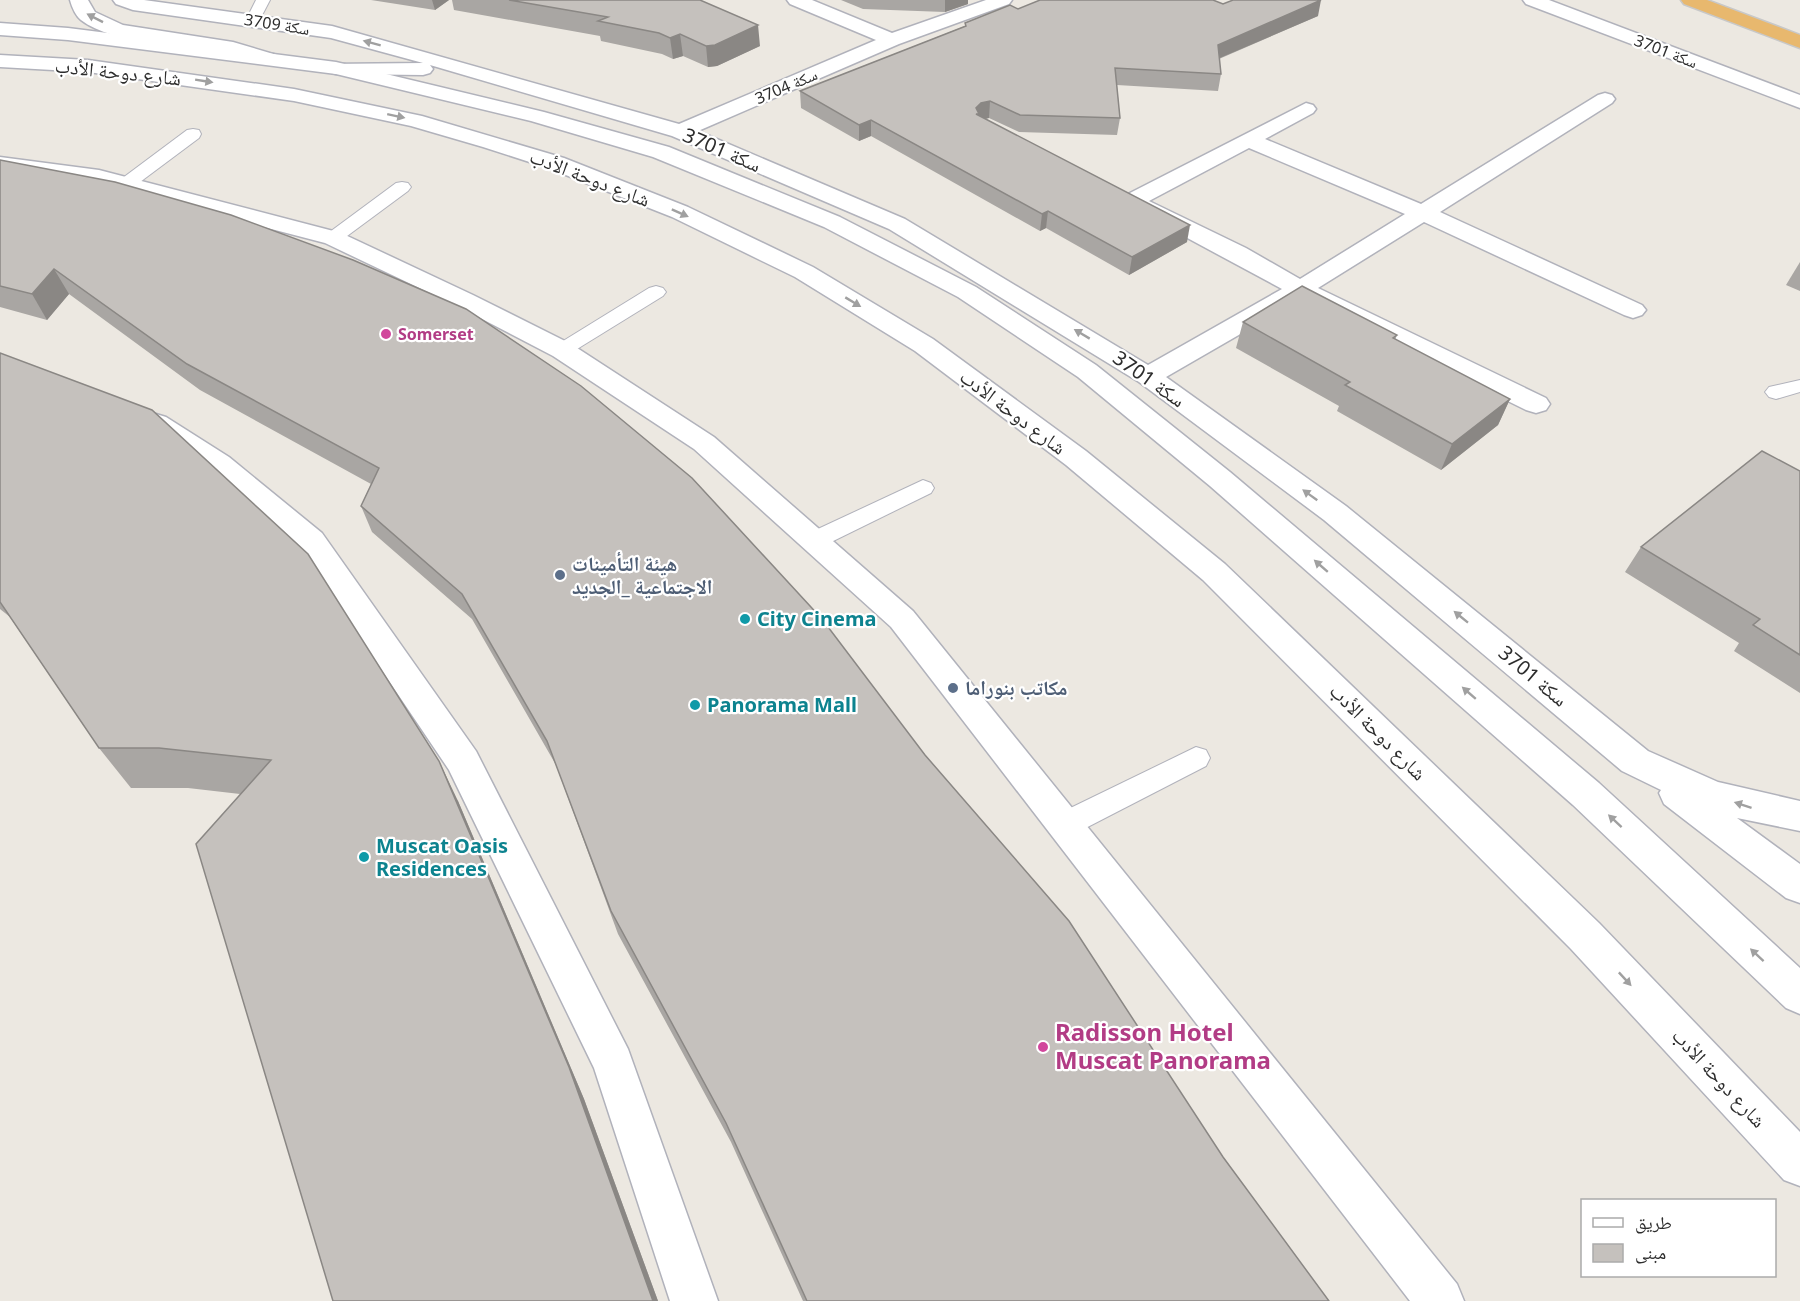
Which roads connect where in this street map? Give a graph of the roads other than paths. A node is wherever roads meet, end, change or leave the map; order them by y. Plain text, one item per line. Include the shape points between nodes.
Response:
1 (79, 0) edge
2 (122, 0) edge
3 (263, 0) edge
4 (796, 0) edge
5 (1003, 0) edge
6 (1532, 0) edge
7 (1690, 0) edge
8 (1710, 0) edge
9 (253, 20) junction
10 (0, 29) edge
11 (1800, 29) edge
12 (892, 40) junction
13 (1800, 42) edge
14 (429, 59) joint
15 (273, 60) junction
16 (0, 61) edge
17 (336, 68) junction
18 (470, 70) junction
19 (1605, 99) dead end
20 (1800, 102) edge
21 (1306, 109) dead end
22 (680, 131) junction
23 (193, 134) dead end
24 (1248, 140) junction
25 (0, 164) edge
26 (126, 184) junction
27 (402, 187) dead end
28 (1423, 213) junction
29 (333, 238) junction
30 (1300, 289) junction
31 (656, 292) dead end
32 (1633, 310) dead end
33 (562, 350) junction
34 (1148, 376) junction
35 (1800, 386) edge
36 (1776, 392) dead end
37 (1536, 404) dead end
38 (122, 410) edge
39 (923, 488) dead end
40 (813, 541) junction
41 (1196, 758) dead end
42 (1635, 761) junction
43 (1800, 816) edge
44 (1064, 825) junction
45 (1800, 886) edge
46 (1800, 995) edge
47 (1800, 1164) edge
48 (694, 1301) edge
49 (1440, 1301) edge

15 -> 1 street, سكة 3709 via 235,48 145,35 110,25 88,16
2 - 9 street, سكة 3709
3 - 9 lane
4 - 12 street
5 - 12 street, سكة 3704
6 - 20 street, سكة 3701
7 - 13 highway
8 - 11 highway
14 -> 9 street, سكة 3709 via 332,32
10 - 15 street, شارع دوحة الأدب
12 - 22 street, سكة 3704
14 - 18 street, سكة 3701
15 - 17 street, شارع دوحة الأدب
16 -> 47 street, شارع دوحة الأدب via 88,66 294,95 415,120 491,142 556,163 680,213 804,272 924,345 1076,459 1214,572 1585,936
17 - 18 street
46 -> 17 street, شارع دوحة الأدب via 1586,794 1220,479 1088,371 967,292 832,222 661,152 489,103
18 - 22 street, سكة 3701
19 - 28 street
21 - 24 street
34 -> 22 street, سكة 3701 via 897,224
23 - 26 lane
24 - 28 street
24 - 30 street via 1124,195
25 - 26 street
26 - 29 street
27 - 29 lane
28 - 30 street
28 - 32 street
29 - 33 street
30 - 34 street
30 - 37 street
31 - 33 lane
33 - 40 street via 704,443
42 -> 34 street, سكة 3701 via 1335,513
35 - 36 lane
38 - 48 street via 144,416 219,464 311,541 463,761 613,1063
39 - 40 lane
40 - 44 street via 902,619
41 - 44 lane
43 -> 42 street, سكة 3701 via 1755,809 1691,788
42 - 45 street
44 - 49 street

